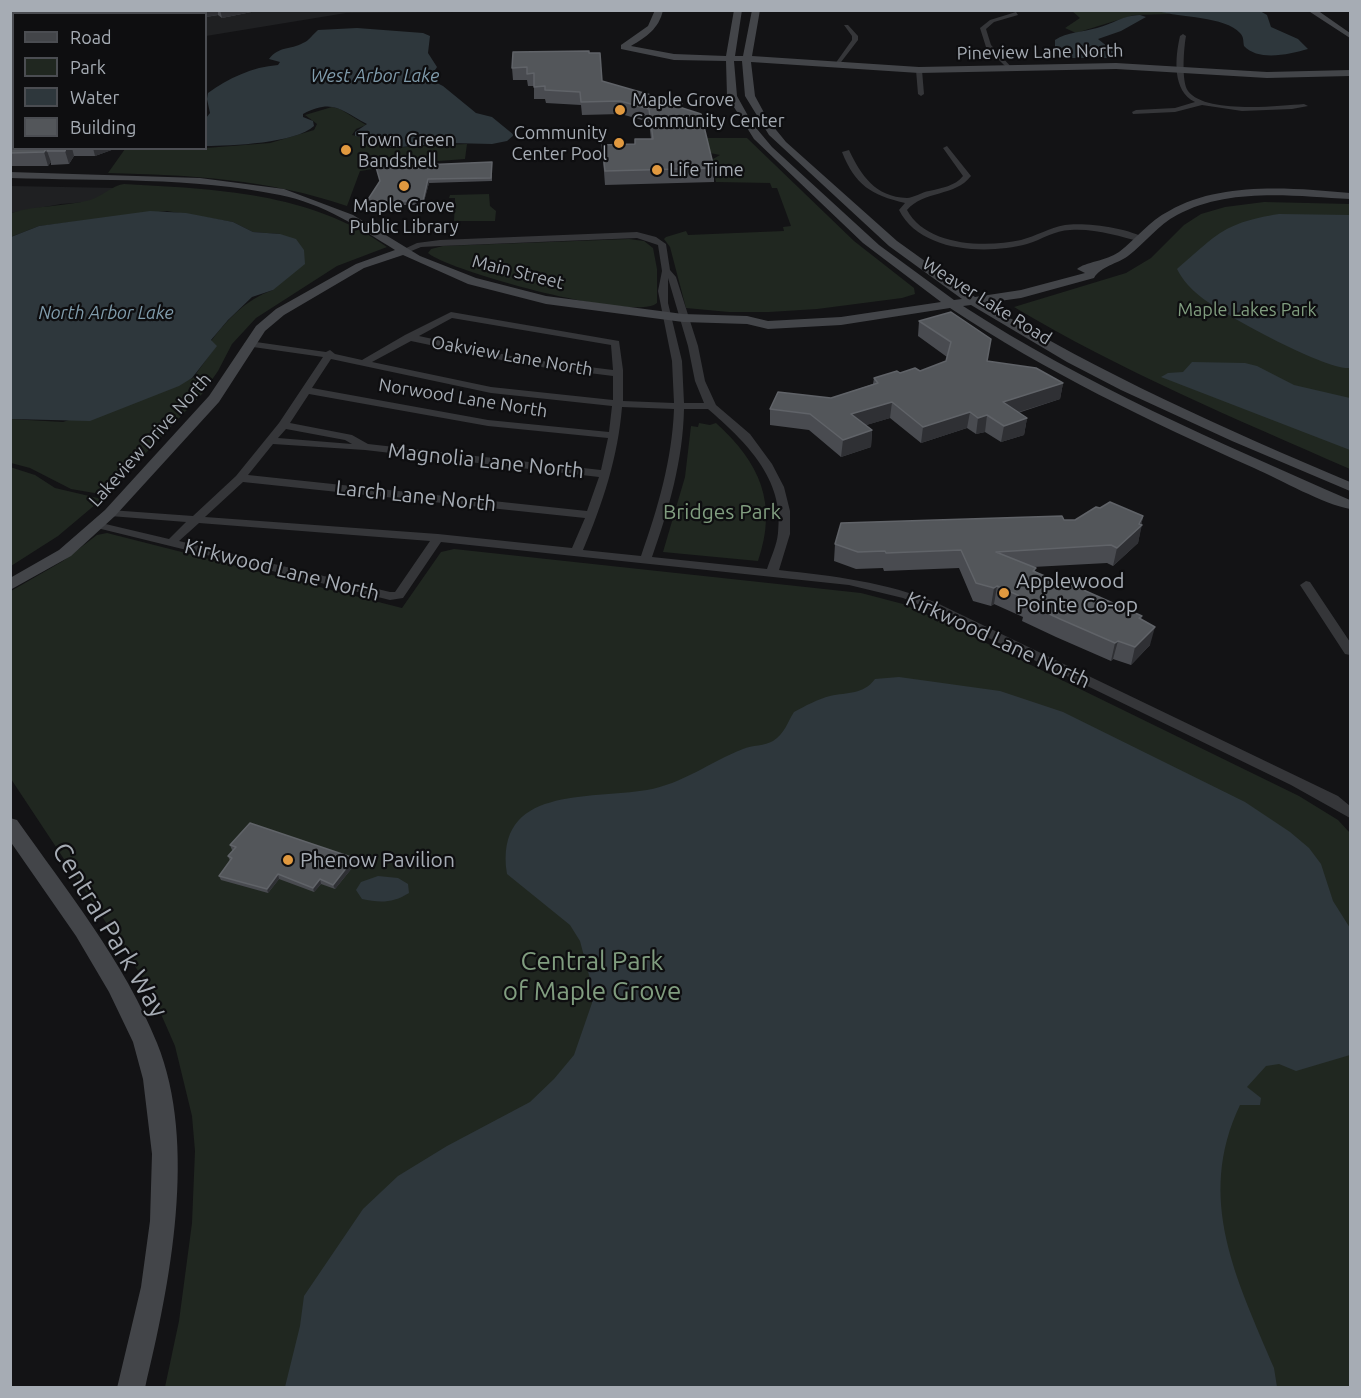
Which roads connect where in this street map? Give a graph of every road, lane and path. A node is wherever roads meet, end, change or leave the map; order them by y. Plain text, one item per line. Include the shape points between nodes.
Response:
1 (658, 10) edge
2 (738, 10) edge
3 (756, 10) edge
4 (1311, 10) edge
5 (1016, 14) dead end
6 (846, 26) dead end
7 (1183, 36) dead end
8 (1350, 36) edge
9 (725, 58) junction
10 (748, 58) junction
11 (838, 64) junction
12 (1011, 69) junction
13 (1181, 69) junction
14 (919, 70) junction
15 (1350, 73) edge
16 (921, 94) dead end
17 (1204, 102) junction
18 (1304, 106) dead end
19 (1136, 112) dead end
20 (947, 148) dead end
21 (846, 152) dead end
22 (10, 175) edge
23 (10, 181) edge
24 (1350, 196) edge
25 (298, 197) junction
26 (909, 201) junction
27 (1142, 239) junction
28 (404, 251) junction
29 (1093, 269) junction
30 (666, 271) junction
31 (963, 293) junction
32 (942, 296) junction
33 (977, 303) junction
34 (955, 306) junction
35 (668, 317) junction
36 (683, 318) junction
37 (747, 320) junction
38 (408, 337) junction
39 (249, 344) junction
40 (330, 353) junction
41 (365, 362) junction
42 (617, 373) junction
43 (306, 390) junction
44 (618, 404) junction
45 (711, 406) junction
46 (680, 407) junction
47 (283, 425) junction
48 (615, 436) junction
49 (271, 441) junction
50 (365, 447) junction
51 (606, 474) junction
52 (240, 478) junction
53 (1350, 487) edge
54 (1350, 506) edge
55 (110, 513) junction
56 (593, 514) junction
57 (199, 520) junction
58 (97, 525) junction
59 (438, 538) junction
60 (171, 543) junction
61 (576, 552) junction
62 (645, 560) junction
63 (772, 573) junction
64 (10, 585) edge
65 (1306, 585) dead end
66 (1349, 647) edge
67 (1350, 813) edge
68 (10, 825) edge
69 (131, 1388) edge

1 - 9 street, Pineview Lane North via 657,22 651,30 626,48 674,57
2 - 9 street, Weaver Lake Road
3 - 10 street, Weaver Lake Road
4 - 8 street
5 - 12 street via 992,21 982,32 987,44
6 - 11 street via 855,40
7 - 13 street
9 - 10 street, Pineview Lane North
9 - 32 street, Weaver Lake Road via 731,93 751,130 883,254
10 - 11 street, Pineview Lane North
10 - 31 street, Weaver Lake Road via 749,94 768,127 784,145 885,237
11 - 14 street, Pineview Lane North
12 - 13 street, Pineview Lane North
12 - 14 street, Pineview Lane North
13 - 15 street, Pineview Lane North via 1267,75
13 - 17 street via 1184,91
14 - 16 street
17 - 18 street via 1245,108
17 - 19 street via 1175,110
20 - 26 street via 966,180
21 - 26 street via 852,169 868,187
22 - 25 street, Main Street via 200,181 257,186
23 - 25 street, Main Street via 196,186
24 - 27 street via 1266,194 1208,201 1169,215
25 - 28 street, Main Street via 349,217
26 - 27 street via 903,210 911,226 952,242 1005,245 1051,230 1085,227
27 - 29 street via 1124,254
28 - 30 street, Lakeview Drive North via 440,243 645,237 662,244
28 - 35 street, Main Street via 444,271 509,291
28 - 39 street, Lakeview Drive North via 360,266 316,289 280,312
29 - 31 street
29 - 33 street via 1090,275 1053,288
30 - 35 street via 663,278
30 - 36 street via 672,277
31 - 32 street
31 - 33 street, Weaver Lake Road
32 - 34 street, Weaver Lake Road
32 - 37 street, Main Street via 837,312
33 - 34 street
33 - 53 street, Weaver Lake Road via 1103,376
34 - 37 street, Main Street via 809,324 768,325
34 - 54 street, Weaver Lake Road via 1114,397
35 - 36 street, Main Street
35 - 46 street via 677,361
36 - 37 street, Main Street
36 - 45 street
38 - 41 street
38 - 42 street, Oakview Lane North via 525,362
38 - 42 street via 451,315 610,341 616,343
39 - 40 street, Oakview Lane North
39 - 55 street, Lakeview Drive North via 214,399
40 - 41 street, Oakview Lane North
40 - 43 street
41 - 44 street, Oakview Lane North via 515,392
42 - 44 street
43 - 47 street
43 - 48 street, Norwood Lane North via 488,423
44 - 46 street, Oakview Lane North
44 - 48 street
45 - 46 street, Oakview Lane North
45 - 63 street via 746,436 778,487 784,534
46 - 62 street via 675,462
47 - 49 street
47 - 50 street, Magnolia Lane North via 348,437
48 - 51 street
49 - 50 street, Magnolia Lane North
49 - 52 street
50 - 51 street, Magnolia Lane North
51 - 56 street
52 - 56 street, Larch Lane North
52 - 57 street
55 - 57 street, Kirkwood Lane North
55 - 58 street, Lakeview Drive North
56 - 61 street
57 - 59 street, Kirkwood Lane North
57 - 60 street
58 - 60 street, Kirkwood Lane North
58 - 64 street, Lakeview Drive North via 65,553
59 - 60 street, Kirkwood Lane North via 399,595 390,597
59 - 61 street, Kirkwood Lane North
61 - 62 street, Kirkwood Lane North
62 - 63 street, Kirkwood Lane North
63 - 67 street, Kirkwood Lane North via 849,581 907,595 1333,800
65 - 66 street
68 - 69 street, Central Park Way via 115,983 145,1043 158,1095 165,1150 164,1226 152,1306

